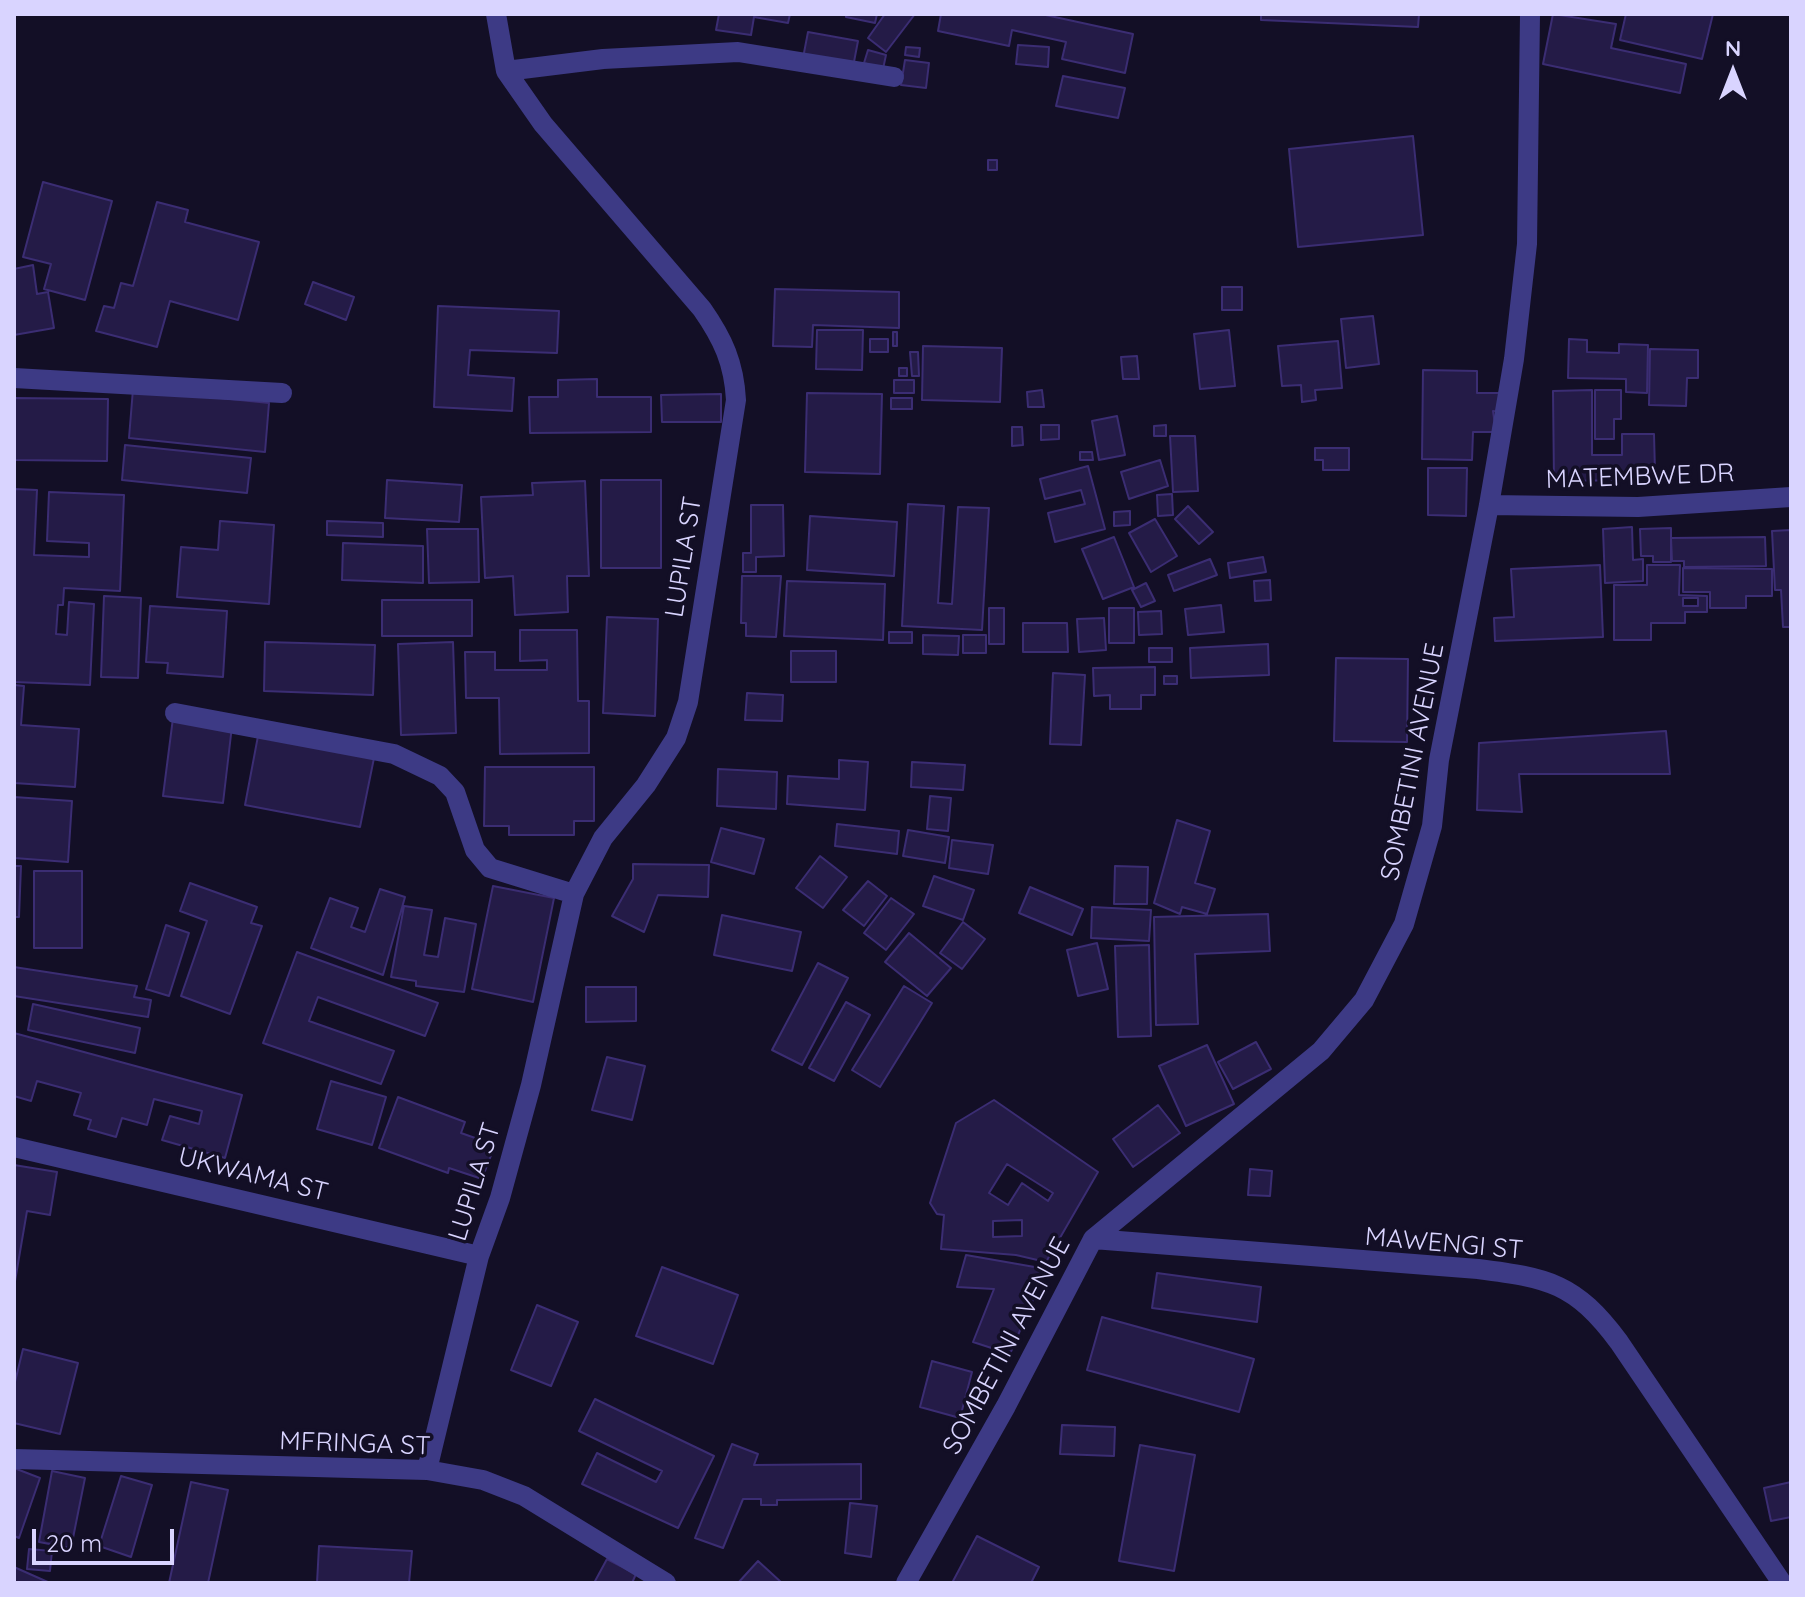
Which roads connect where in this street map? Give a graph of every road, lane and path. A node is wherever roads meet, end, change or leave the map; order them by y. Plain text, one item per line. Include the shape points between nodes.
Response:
1 (496, 14) edge
2 (1530, 14) edge
3 (506, 71) junction
4 (894, 77) dead end
5 (14, 378) edge
6 (282, 393) dead end
7 (1791, 497) edge
8 (1489, 505) junction
9 (175, 713) dead end
10 (574, 894) junction
11 (14, 1147) edge
12 (1093, 1239) junction
13 (479, 1256) junction
14 (14, 1459) edge
15 (427, 1470) junction
16 (666, 1583) edge
17 (906, 1583) edge
18 (1782, 1583) edge

1 - 3 street
2 - 8 street, SOMBETINI AVENUE via 1527,244
3 - 4 street via 603,59 738,52
3 - 10 street, LUPILA ST via 543,124 702,309 723,339 734,370 736,400 688,702 676,738 603,838
5 - 6 street
7 - 8 street, MATEMBWE DR via 1638,507
8 - 12 street, SOMBETINI AVENUE via 1439,760 1432,826 1404,924 1364,1000 1321,1051
9 - 10 street via 394,754 440,776 455,792 475,850 490,868
10 - 13 street, LUPILA ST via 531,1085
11 - 13 street, UKWAMA ST
12 - 17 street, SOMBETINI AVENUE
12 - 18 street, MAWENGI ST via 1478,1269 1564,1287 1603,1321
13 - 15 street, LUPILA ST
14 - 15 street, MFRINGA ST
15 - 16 street, MFRINGA ST via 483,1480 524,1496

